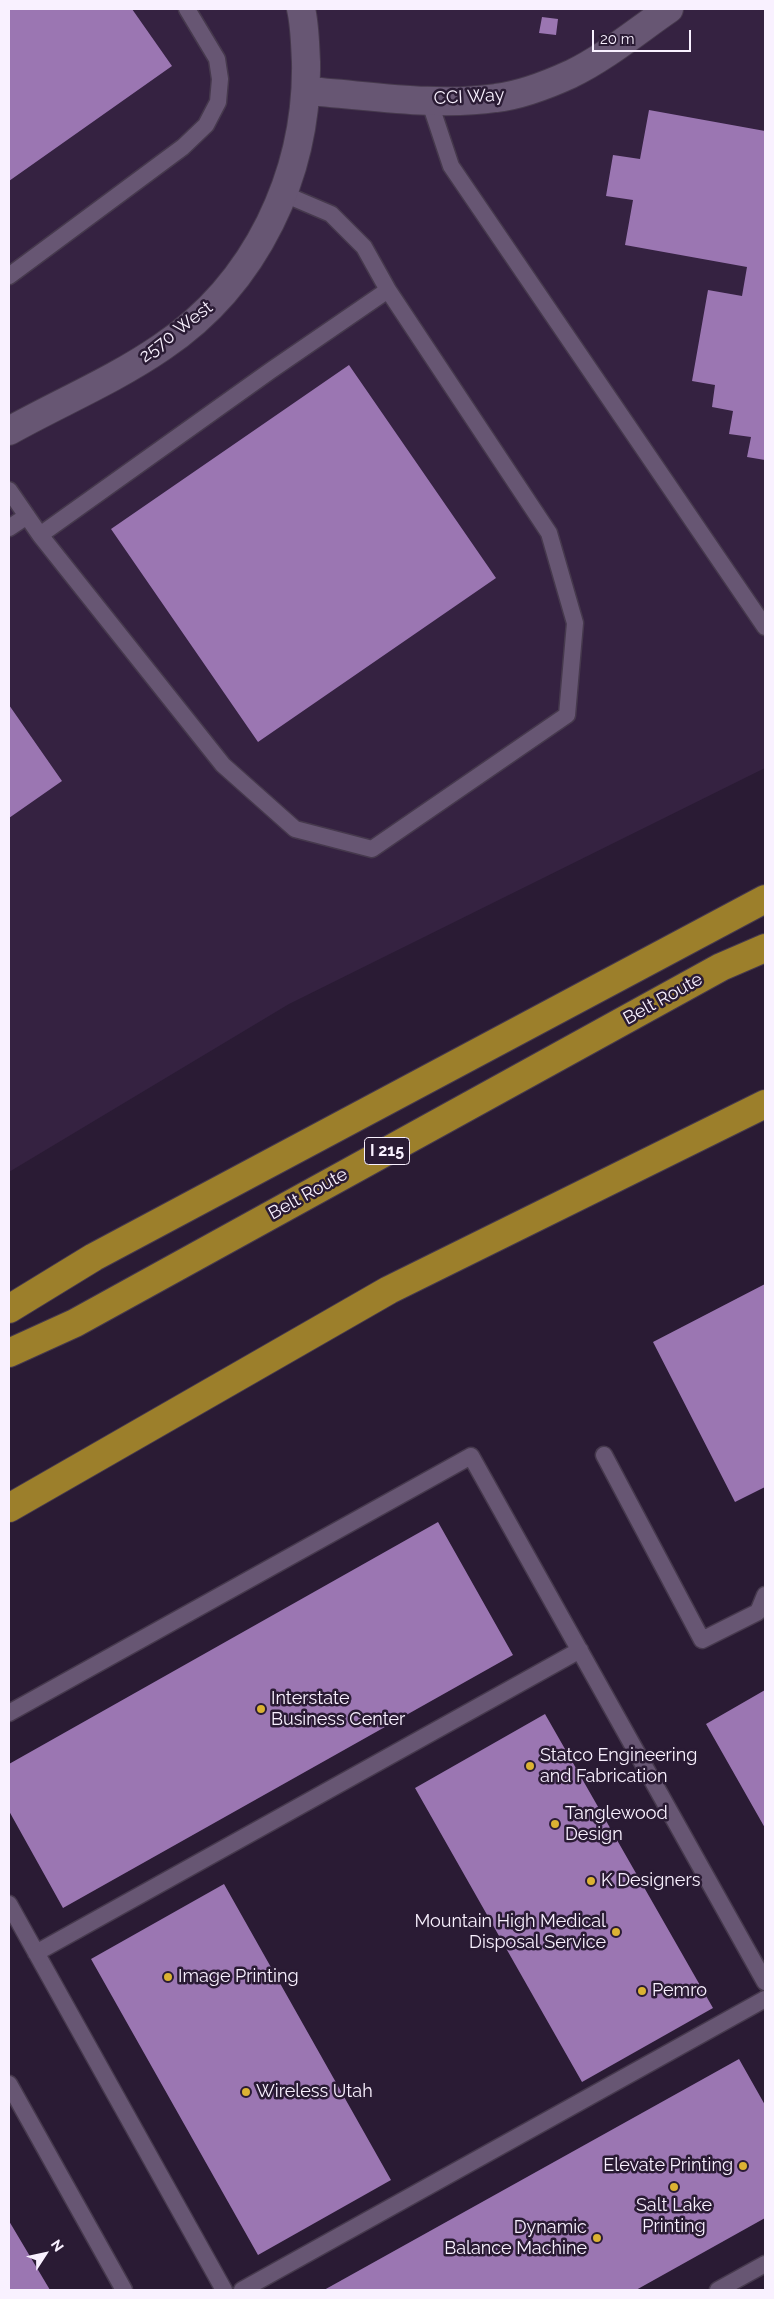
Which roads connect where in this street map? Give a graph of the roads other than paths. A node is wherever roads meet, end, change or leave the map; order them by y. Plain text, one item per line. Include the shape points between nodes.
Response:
1 (187, 9) edge
2 (301, 9) edge
3 (669, 9) edge
4 (306, 91) junction
5 (429, 100) junction
6 (284, 194) junction
7 (9, 276) edge
8 (388, 290) junction
9 (12, 423) edge
10 (9, 490) edge
11 (27, 516) junction
12 (9, 528) edge
13 (40, 535) junction
14 (765, 627) edge
15 (765, 899) edge
16 (765, 948) edge
17 (765, 1104) edge
18 (9, 1309) edge
19 (9, 1353) edge
20 (604, 1455) dead end
21 (9, 1508) edge
22 (765, 1595) edge
23 (580, 1650) junction
24 (9, 1713) edge
25 (9, 1904) edge
26 (36, 1953) junction
27 (765, 1982) edge
28 (765, 1999) edge
29 (9, 2084) edge
30 (765, 2264) edge
31 (124, 2290) edge
32 (224, 2290) edge
33 (242, 2290) edge
34 (718, 2290) edge

1 - 7 lane via 217,60 220,78 218,102 206,125 183,147
2 - 4 street, 2570 West
3 - 5 street, CCI Way via 593,61 547,84 497,98
4 - 5 street, CCI Way
4 - 6 street, 2570 West via 295,160
5 - 14 lane via 451,166
6 - 8 lane via 331,214 364,247
6 - 9 street, 2570 West via 243,269 221,297 194,323 127,369
8 - 13 lane
8 - 13 lane via 549,533 575,623 567,715 372,849 295,830 223,765
10 - 11 lane
11 - 12 lane
11 - 13 lane
15 - 18 highway via 94,1257
16 - 19 highway, Belt Route / I 215 via 721,967 75,1323
17 - 21 highway via 389,1290
20 - 22 lane via 702,1640 758,1612
23 - 24 lane via 471,1456
23 - 26 lane
23 - 27 lane
25 - 26 lane
26 - 32 lane
28 - 33 lane
29 - 31 lane
30 - 34 lane

